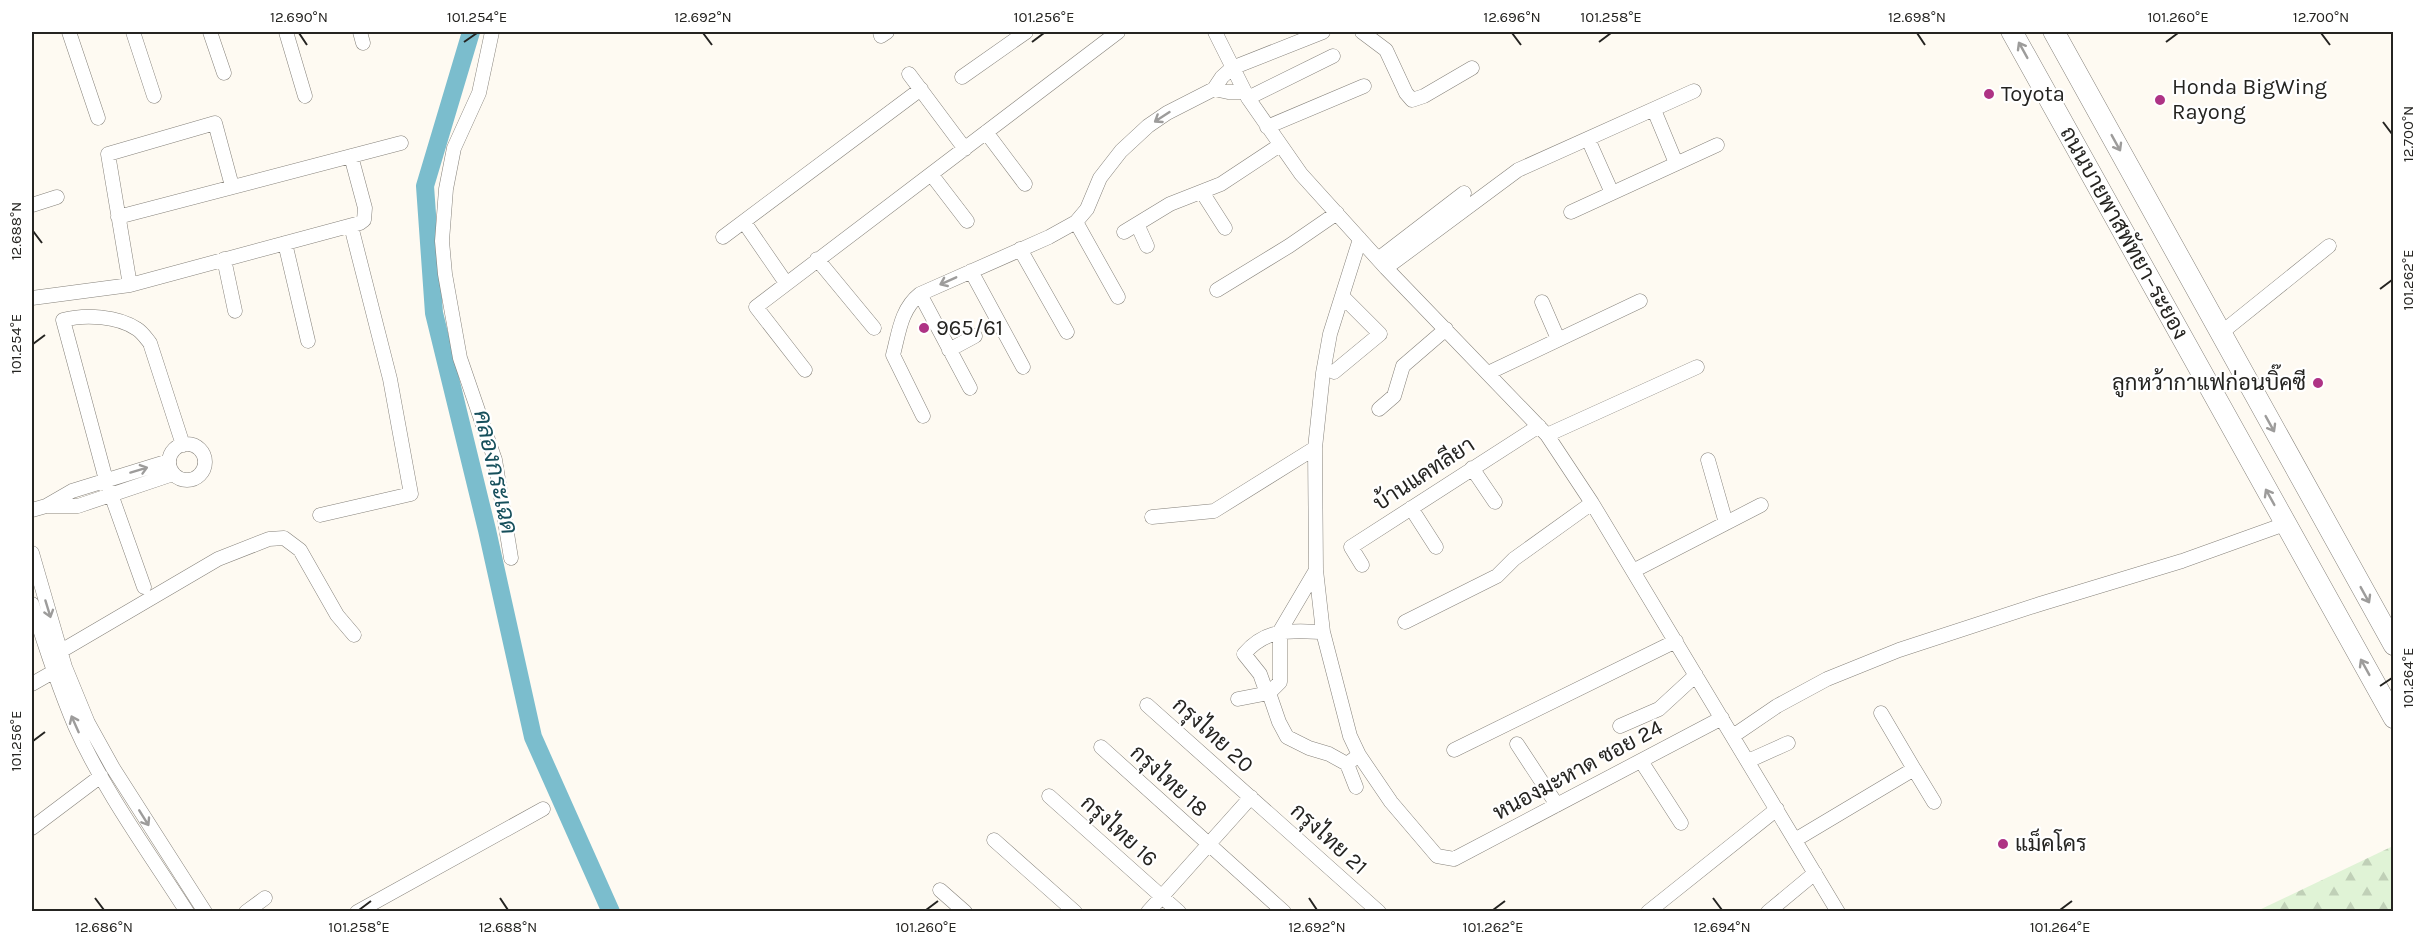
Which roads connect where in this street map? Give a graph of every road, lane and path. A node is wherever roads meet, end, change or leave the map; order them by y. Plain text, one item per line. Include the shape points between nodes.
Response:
1 (69, 32) edge
2 (133, 32) edge
3 (210, 32) edge
4 (286, 32) edge
5 (492, 32) edge
6 (879, 32) edge
7 (887, 32) edge
8 (1026, 32) edge
9 (1118, 32) edge
10 (1215, 32) edge
11 (1323, 32) edge
12 (1362, 32) edge
13 (2012, 32) edge
14 (2054, 32) edge
15 (1333, 56) dead end
16 (1233, 68) junction
17 (1472, 68) dead end
18 (224, 73) dead end
19 (909, 74) dead end
20 (962, 77) dead end
21 (1364, 86) dead end
22 (921, 89) junction
23 (1214, 89) junction
24 (1694, 91) dead end
25 (1246, 95) junction
26 (154, 96) dead end
27 (305, 96) dead end
28 (1654, 110) junction
29 (98, 118) dead end
30 (1267, 127) junction
31 (986, 132) junction
32 (1588, 139) junction
33 (401, 143) dead end
34 (1280, 145) junction
35 (1717, 145) dead end
36 (965, 149) junction
37 (351, 156) junction
38 (1676, 163) junction
39 (931, 174) junction
40 (1025, 184) dead end
41 (232, 186) junction
42 (1202, 192) junction
43 (1464, 193) dead end
44 (1612, 193) junction
45 (57, 197) dead end
46 (32, 205) edge
47 (1571, 212) dead end
48 (1337, 213) junction
49 (118, 217) junction
50 (967, 221) dead end
51 (744, 222) junction
52 (1076, 222) junction
53 (1137, 224) junction
54 (351, 226) junction
55 (1225, 228) dead end
56 (1124, 232) dead end
57 (723, 237) dead end
58 (1360, 239) junction
59 (285, 243) junction
60 (1147, 246) dead end
61 (2329, 246) dead end
62 (1020, 249) junction
63 (224, 259) junction
64 (818, 260) junction
65 (1382, 263) junction
66 (971, 271) junction
67 (786, 283) junction
68 (130, 285) junction
69 (1217, 290) dead end
70 (920, 294) junction
71 (1118, 297) dead end
72 (1343, 297) junction
73 (32, 298) edge
74 (1542, 302) dead end
75 (1640, 302) dead end
76 (235, 311) dead end
77 (874, 328) dead end
78 (1446, 329) junction
79 (1067, 332) dead end
80 (2221, 333) junction
81 (975, 336) dead end
82 (1558, 339) junction
83 (308, 341) dead end
84 (949, 350) junction
85 (1023, 367) dead end
86 (1697, 367) dead end
87 (805, 370) dead end
88 (1334, 372) dead end
89 (1488, 373) junction
90 (970, 388) dead end
91 (1379, 409) dead end
92 (923, 416) dead end
93 (1543, 430) junction
94 (183, 445) junction
95 (1315, 448) junction
96 (1708, 460) dead end
97 (171, 467) junction
98 (1472, 468) junction
99 (106, 480) junction
100 (111, 495) junction
101 (1495, 502) dead end
102 (1592, 503) junction
103 (1761, 504) dead end
104 (46, 506) junction
105 (1411, 508) junction
106 (32, 510) edge
107 (320, 515) dead end
108 (1152, 517) dead end
109 (1726, 523) junction
110 (2285, 524) junction
111 (1436, 547) dead end
112 (32, 553) edge
113 (512, 558) dead end
114 (1362, 565) dead end
115 (1316, 570) junction
116 (1633, 571) junction
117 (144, 587) dead end
118 (32, 604) edge
119 (1405, 622) dead end
120 (1280, 631) junction
121 (1323, 632) junction
122 (354, 634) dead end
123 (1676, 641) junction
124 (2394, 645) edge
125 (61, 651) junction
126 (53, 672) junction
127 (1696, 675) junction
128 (32, 684) edge
129 (1269, 693) junction
130 (1238, 699) dead end
131 (1147, 705) dead end
132 (1881, 713) dead end
133 (1722, 718) junction
134 (2394, 718) edge
135 (1620, 726) dead end
136 (1733, 736) junction
137 (1788, 743) dead end
138 (1517, 744) dead end
139 (1101, 747) dead end
140 (1454, 750) dead end
141 (1359, 755) junction
142 (1641, 761) junction
143 (1748, 761) junction
144 (1347, 764) junction
145 (1914, 769) junction
146 (101, 776) junction
147 (1356, 787) dead end
148 (1049, 796) dead end
149 (1251, 797) junction
150 (1934, 802) dead end
151 (1557, 805) junction
152 (543, 809) dead end
153 (1776, 809) junction
154 (1681, 823) dead end
155 (32, 828) edge
156 (994, 840) dead end
157 (1795, 840) junction
158 (1209, 845) junction
159 (158, 854) junction
160 (1815, 873) junction
161 (940, 890) dead end
162 (1162, 896) junction
163 (265, 898) dead end
164 (187, 912) edge
165 (205, 912) edge
166 (246, 912) edge
167 (357, 912) edge
168 (965, 912) edge
169 (1075, 912) edge
170 (1148, 912) edge
171 (1179, 912) edge
172 (1284, 912) edge
173 (1379, 912) edge
174 (1648, 912) edge
175 (1768, 912) edge
176 (1838, 912) edge

1 - 29 street
2 - 26 street
3 - 18 street
4 - 27 street
5 - 113 street via 479,93 454,148 442,241 460,358 495,460
6 - 7 street via 881,36
8 - 20 street
9 - 31 street
10 - 16 street
11 - 16 street
12 - 17 street via 1389,55 1412,100
110 -> 13 highway, ถนนบายพาสพัทยา–ระยอง
14 -> 80 highway, ถนนบายพาสพัทยา–ระยอง
15 - 25 street
16 - 23 street
16 - 25 street
19 - 22 street
21 - 30 street
22 - 36 street
22 - 51 street
23 - 25 street
23 -> 52 street via 1167,113 1121,151 1100,178 1087,209
24 - 28 street
25 - 30 street
28 - 32 street
28 - 38 street
30 - 34 street
31 - 36 street
31 - 40 street
32 - 44 street
32 - 65 street via 1510,176
33 - 37 street
34 - 42 street
34 - 48 street
35 - 38 street
36 - 39 street
37 - 41 street
37 - 54 street via 366,214 364,220
38 - 44 street
39 - 50 street
39 - 64 street
41 - 49 street
41 - 49 street via 215,123 108,154
42 - 53 street via 1170,204
42 - 55 street
43 - 65 street
44 - 47 street
45 - 46 street
48 - 58 street
48 - 69 street
49 - 68 street
51 - 57 street
51 - 67 street
52 - 62 street
52 - 71 street
53 - 56 street
53 - 60 street
54 - 59 street
54 - 107 street via 390,379 411,494
58 - 65 street
58 - 72 street
59 - 63 street
59 - 83 street
61 - 80 street
62 - 66 street
62 - 79 street
63 - 68 street
63 - 76 street
64 - 67 street
64 - 77 street
65 - 78 street
66 -> 70 street
66 - 85 street
67 - 87 street via 756,307
68 - 73 street
70 - 84 street
70 - 92 street via 906,309 893,355
72 - 88 street via 1380,334
72 - 95 street via 1330,334
74 - 82 street
75 - 82 street
78 - 89 street
78 - 91 street via 1403,366 1394,396
80 -> 124 highway, ถนนบายพาสพัทยา–ระยอง
81 - 84 street
82 - 89 street
84 - 90 street
86 - 93 street, บ้านแคทลียา
89 - 93 street
93 - 98 street, บ้านแคทลียา
93 - 102 street
94 - 97 street via 176,448
94 - 97 street via 200,449 206,466 194,480 179,479
94 - 99 street via 150,343 138,330 122,321 77,316 63,320
95 - 108 street via 1214,511
95 - 115 street
96 - 109 street
99 -> 97 street
97 - 100 street
98 - 101 street
98 - 105 street, บ้านแคทลียา
99 - 100 street
99 - 104 street via 72,491
100 - 104 street via 78,506
100 - 117 street
102 - 116 street
102 - 119 street via 1514,559 1497,576
103 - 109 street
104 - 106 street
105 - 111 street
105 - 114 street, บ้านแคทลียา via 1351,547
109 - 116 street
134 -> 110 highway, ถนนบายพาสพัทยา–ระยอง
110 - 136 street via 2182,561 1899,650 1827,679
112 -> 125 street
115 - 120 street
115 - 121 street
116 - 123 street
118 - 126 street
120 - 121 street
120 - 129 street via 1280,682
120 - 129 street via 1244,654
121 - 141 street via 1350,736
122 - 125 street via 337,615 300,550 284,538 269,539 219,559
123 - 127 street
123 - 140 street
125 -> 159 street via 88,723
126 - 128 street
146 -> 126 street
127 - 133 street
127 - 135 street via 1659,709
129 - 130 street
129 - 144 street via 1287,737
131 - 149 street, กรุงไทย 20
132 - 145 street
133 - 136 street
133 - 142 street, หนองมะหาด ซอย 24
136 - 143 street
137 - 143 street
138 - 151 street
139 - 158 street, กรุงไทย 18
141 - 144 street
141 - 151 street, หนองมะหาด ซอย 24 via 1390,802 1437,856 1454,859
142 - 151 street, หนองมะหาด ซอย 24
142 - 154 street
143 - 153 street
144 - 147 street
145 - 150 street
145 - 157 street
146 - 155 street
146 - 159 street
148 - 162 street, กรุงไทย 16
149 - 158 street
149 - 173 street, กรุงไทย 21
152 - 167 street
153 - 157 street
153 - 174 street
156 - 169 street
157 - 160 street
158 - 162 street
158 - 172 street, กรุงไทย 18
159 - 164 street
159 - 165 street
160 - 175 street
160 - 176 street
161 - 168 street
162 - 170 street
162 - 171 street, กรุงไทย 16
163 - 166 street

